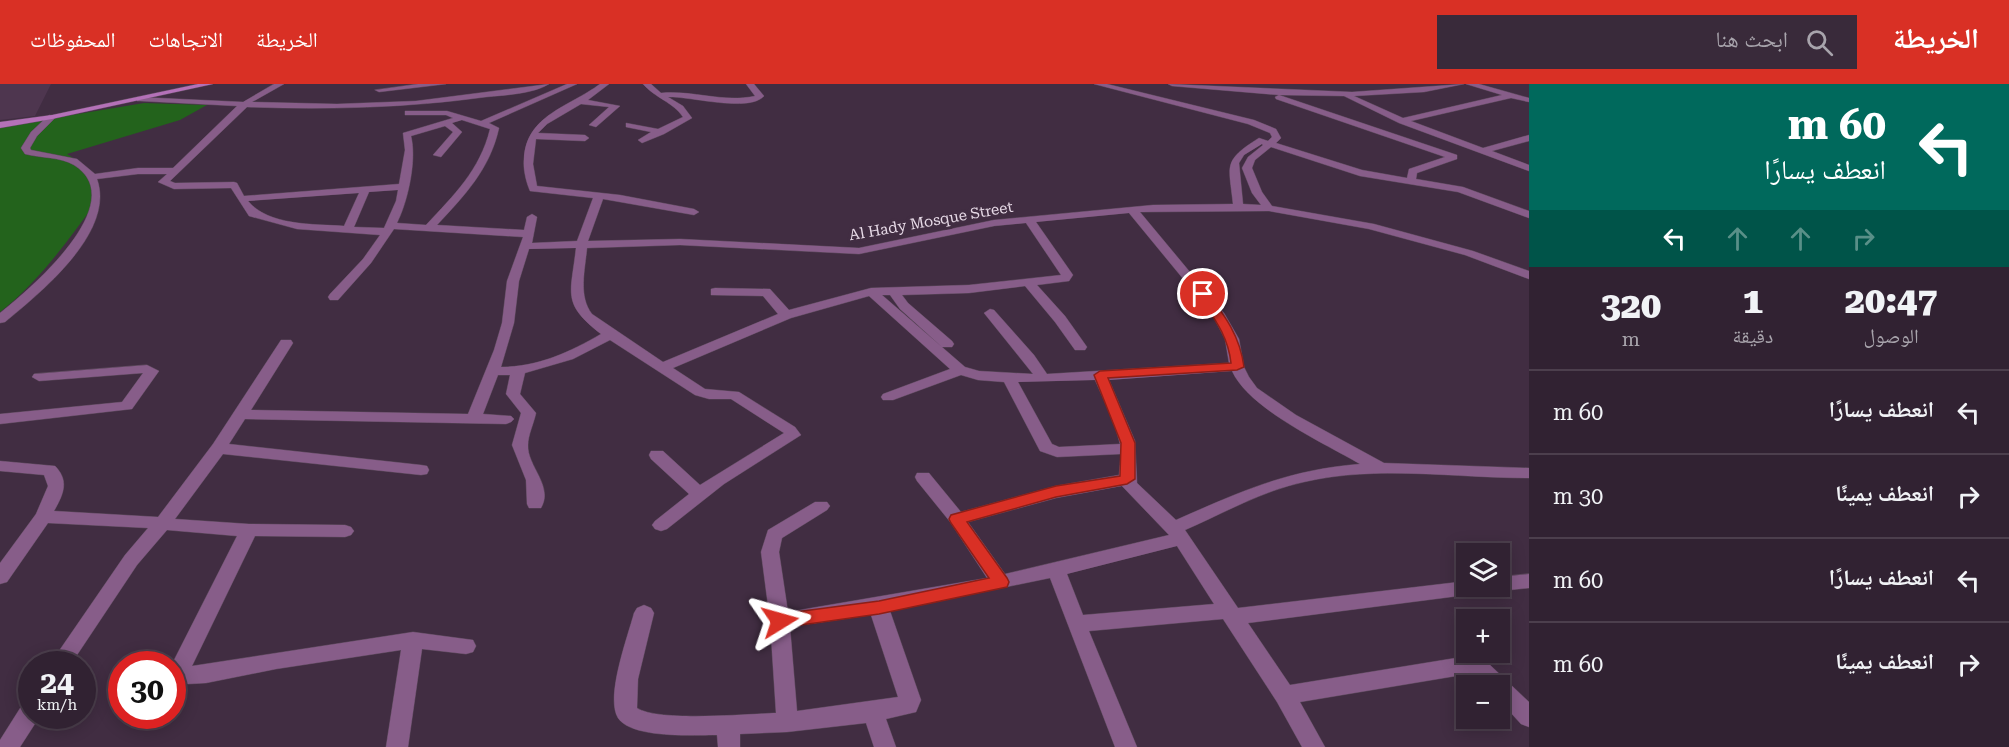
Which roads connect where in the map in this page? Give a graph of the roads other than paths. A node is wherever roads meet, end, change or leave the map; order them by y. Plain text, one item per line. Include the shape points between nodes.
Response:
1 (209, 84) edge
2 (280, 84) edge
3 (387, 84) edge
4 (442, 84) edge
5 (500, 84) edge
6 (543, 84) edge
7 (573, 84) edge
8 (605, 84) edge
9 (647, 84) edge
10 (750, 84) edge
11 (1098, 84) edge
12 (1172, 84) edge
13 (1255, 84) edge
14 (1460, 84) edge
15 (1470, 84) edge
16 (428, 85) edge
17 (1207, 86) edge
18 (1246, 91) junction
19 (502, 93) junction
20 (1268, 93) junction
21 (371, 94) junction
22 (659, 95) junction
23 (1345, 95) junction
24 (1512, 95) junction
25 (140, 99) junction
26 (447, 100) junction
27 (1529, 100) edge
28 (437, 101) junction
29 (579, 101) junction
30 (247, 104) junction
31 (397, 105) junction
32 (524, 105) junction
33 (348, 107) junction
34 (540, 108) dead end
35 (551, 109) dead end
36 (562, 111) junction
37 (441, 112) junction
38 (52, 117) junction
39 (464, 117) junction
40 (1228, 117) junction
41 (1402, 121) junction
42 (447, 123) junction
43 (483, 123) junction
44 (0, 125) edge
45 (592, 125) dead end
46 (629, 125) dead end
47 (661, 132) junction
48 (532, 136) junction
49 (585, 138) dead end
50 (1529, 138) edge
51 (642, 140) dead end
52 (1261, 141) junction
53 (1272, 144) junction
54 (1482, 152) junction
55 (438, 155) dead end
56 (1528, 167) edge
57 (176, 171) junction
58 (91, 177) junction
59 (1411, 181) junction
60 (403, 187) junction
61 (365, 190) junction
62 (599, 196) junction
63 (241, 199) junction
64 (1238, 208) junction
65 (1269, 208) junction
66 (1132, 210) junction
67 (694, 212) dead end
68 (1529, 215) edge
69 (532, 217) dead end
70 (1029, 220) junction
71 (429, 228) junction
72 (390, 229) junction
73 (347, 230) junction
74 (528, 240) junction
75 (582, 243) junction
76 (1529, 275) edge
77 (1028, 282) junction
78 (893, 291) junction
79 (715, 292) dead end
80 (871, 292) junction
81 (334, 297) dead end
82 (990, 313) dead end
83 (786, 315) junction
84 (0, 319) edge
85 (610, 334) junction
86 (286, 343) dead end
87 (947, 344) dead end
88 (1080, 347) dead end
89 (1237, 367) junction
90 (661, 368) junction
91 (960, 370) junction
92 (492, 371) junction
93 (518, 371) junction
94 (1100, 375) junction
95 (39, 377) dead end
96 (1042, 377) junction
97 (1009, 378) junction
98 (888, 397) dead end
99 (243, 414) junction
100 (0, 419) edge
101 (473, 419) junction
102 (506, 419) dead end
103 (219, 448) junction
104 (1130, 449) junction
105 (657, 455) dead end
106 (0, 466) edge
107 (1381, 469) junction
108 (421, 470) dead end
109 (1529, 473) edge
110 (923, 477) dead end
111 (1127, 479) junction
112 (698, 493) junction
113 (535, 504) dead end
114 (821, 506) dead end
115 (43, 517) junction
116 (957, 519) junction
117 (163, 523) junction
118 (661, 525) dead end
119 (249, 530) junction
120 (345, 531) dead end
121 (1177, 534) junction
122 (1056, 570) junction
123 (0, 577) edge
124 (1529, 581) edge
125 (1000, 582) junction
126 (1510, 583) edge
127 (1456, 589) edge
128 (879, 608) junction
129 (644, 613) dead end
130 (1229, 614) junction
131 (780, 621) junction
132 (1076, 624) junction
133 (413, 640) junction
134 (466, 646) dead end
135 (69, 651) edge
136 (1487, 675) edge
137 (1285, 695) junction
138 (1510, 697) edge
139 (873, 712) junction
140 (1529, 717) edge
141 (787, 722) junction
142 (728, 725) junction
143 (19, 729) edge
144 (8, 747) edge
145 (397, 747) edge
146 (729, 747) edge
147 (885, 747) edge
148 (1126, 747) edge
149 (1314, 747) edge

1 - 25 main road
2 - 30 street
3 - 21 street
4 - 16 street
5 - 19 street
6 - 19 street
7 - 32 street
8 - 29 street
9 - 22 street
10 - 22 street via 759,98 722,101 704,96
11 - 40 street
12 - 17 street
13 - 18 street
14 - 23 street
15 - 24 street
16 - 21 street
16 - 26 street
17 - 18 street
18 - 20 street
19 - 26 street
20 - 23 street
20 - 59 street via 1454,157 1414,170
21 - 33 street
22 - 47 street via 688,118
23 - 41 street
24 - 27 street
24 - 41 street
25 - 30 street
25 - 38 main road
26 - 28 street
28 - 31 street
28 - 37 street
29 - 36 street
29 - 45 street via 616,106
30 - 33 street
30 - 57 street
31 - 33 street
31 - 37 street via 389,112
32 - 34 street
32 - 43 street
35 - 36 street
36 - 48 street
37 - 39 street
38 - 44 main road
38 - 58 street via 25,148 78,164
39 - 42 street
39 - 43 street
40 - 52 street via 1259,129 1264,135
40 - 53 street via 1268,128 1277,138
41 - 54 street
42 - 55 street via 458,132
42 - 60 street via 406,135 410,150
43 - 71 street via 495,128 486,161
46 - 47 street
47 - 51 street
48 - 49 street
48 - 62 street via 527,165 533,189
50 - 54 street
52 - 53 street
52 - 64 street via 1241,153 1234,163
53 - 59 street via 1347,169
53 - 65 street via 1251,159 1247,168 1257,194
54 - 56 street
57 - 58 street
57 - 63 street, Al Hady Mosque Street via 163,182 174,186 234,185
58 - 84 street via 97,193 96,207 82,232 47,280
59 - 68 street via 1460,189
60 - 61 street
60 - 72 street via 400,208
61 - 63 street
61 - 73 street
62 - 67 street
62 - 75 street
63 - 73 street, Al Hady Mosque Street via 253,214 275,221
64 - 65 street, Al Hady Mosque Street
64 - 66 street, Al Hady Mosque Street
65 - 76 street, Al Hady Mosque Street via 1403,234
66 - 70 street, Al Hady Mosque Street
66 - 89 street via 1218,313 1232,339
69 - 74 street
70 - 75 street, Al Hady Mosque Street via 972,227 859,251 680,242
70 - 77 street via 1067,275
71 - 72 street, Al Hady Mosque Street
71 - 74 street, Al Hady Mosque Street
72 - 73 street, Al Hady Mosque Street
72 - 81 street
74 - 75 street, Al Hady Mosque Street
74 - 92 street via 513,281 508,322
75 - 85 street via 577,300 587,317
77 - 78 street via 969,289
77 - 88 street
78 - 80 street
78 - 87 street via 904,306
79 - 83 street via 766,292
80 - 83 street
80 - 91 street
82 - 96 street
83 - 90 street
85 - 90 street
85 - 93 street via 555,362
86 - 99 street
89 - 94 street
89 - 107 street via 1247,385 1268,403
90 - 112 street via 702,393 734,395 793,435
91 - 97 street via 974,376
91 - 98 street
92 - 93 street
92 - 101 street
93 - 113 street via 513,394 529,414 520,445 534,480
94 - 96 street
94 - 104 street
95 - 100 street via 152,371 131,404 123,407
96 - 97 street
97 - 104 street via 1051,451
99 - 101 street
99 - 103 street
101 - 102 street
103 - 108 street
103 - 117 street
104 - 111 street
105 - 112 street
106 - 115 street via 49,470 56,475 56,490
107 - 109 street
107 - 121 street via 1341,471 1271,486
110 - 116 street
111 - 116 street via 1056,492
111 - 121 street via 1142,500
112 - 118 street
114 - 131 street via 774,535 771,552
115 - 117 street
115 - 123 street
116 - 125 street
117 - 119 street
117 - 135 street via 131,560
119 - 120 street
119 - 133 street via 180,669 188,675
121 - 122 street
121 - 130 street
122 - 125 street
122 - 132 street
124 - 126 street
125 - 128 street
127 - 130 street
128 - 131 street
128 - 139 street via 910,700 903,707
129 - 142 street via 627,685 627,714 641,722
130 - 132 street
130 - 137 street
131 - 141 street
132 - 148 street
133 - 134 street
133 - 145 street
136 - 137 street via 1468,664
137 - 149 street
138 - 140 street
139 - 141 street
139 - 147 street
141 - 142 street
142 - 146 street
143 - 144 street

